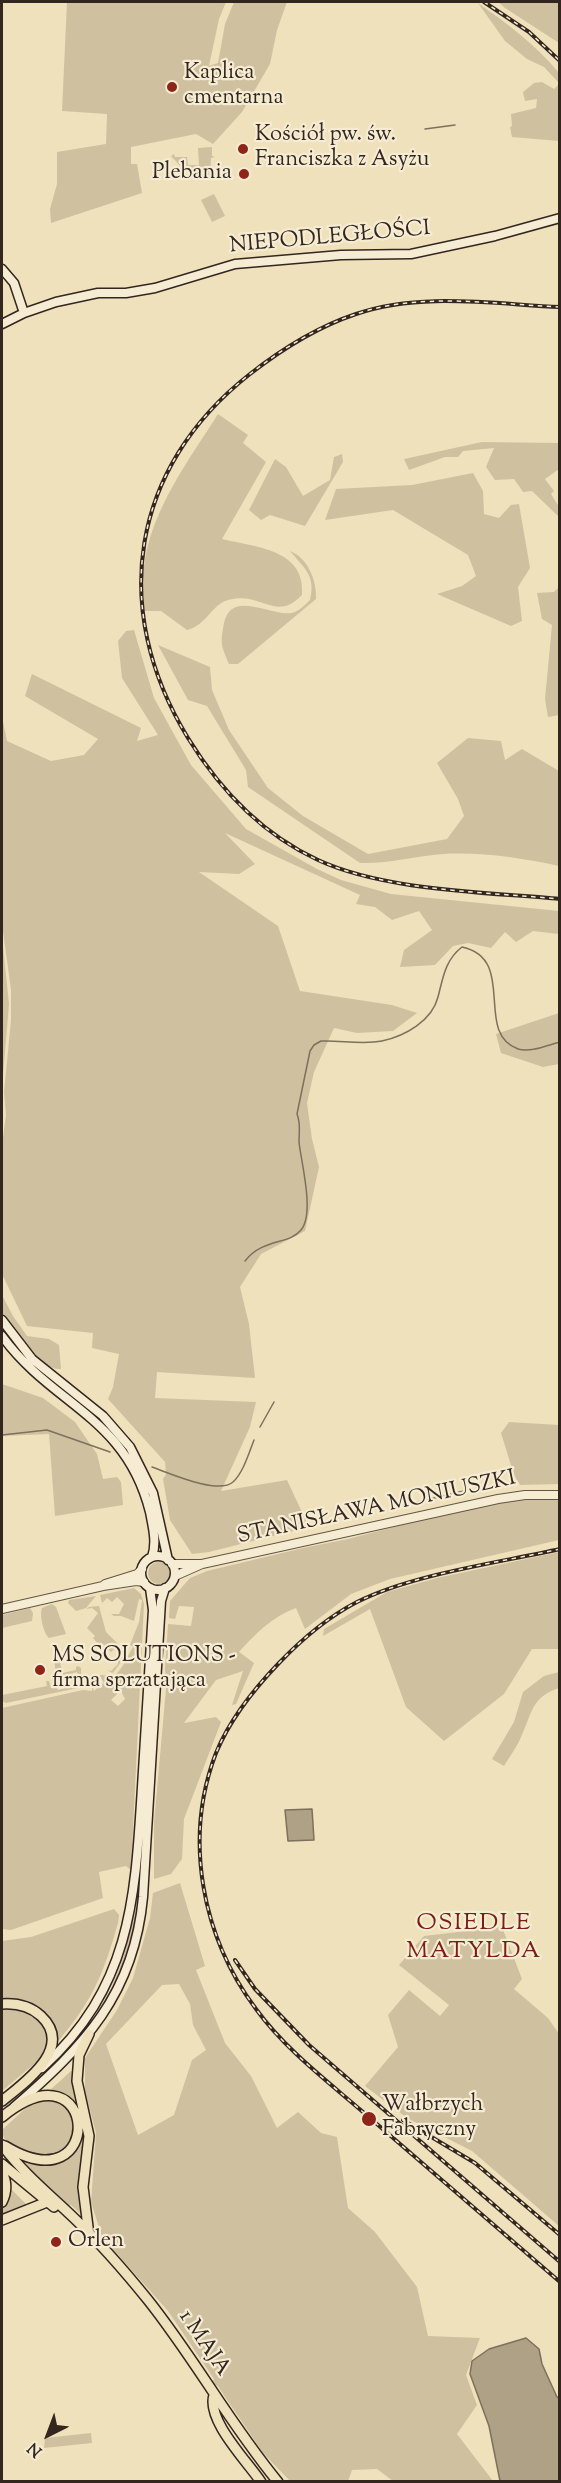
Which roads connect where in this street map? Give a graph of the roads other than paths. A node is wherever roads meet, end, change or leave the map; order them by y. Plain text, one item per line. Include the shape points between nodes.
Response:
1 (560, 218) edge
2 (2, 268) edge
3 (24, 313) junction
4 (2, 324) edge
5 (2, 1320) edge
6 (2, 1336) edge
7 (560, 1495) edge
8 (152, 1557) junction
9 (170, 1562) junction
10 (202, 1564) junction
11 (142, 1569) junction
12 (175, 1576) junction
13 (147, 1585) junction
14 (103, 1586) junction
15 (165, 1588) junction
16 (2, 1609) edge
17 (2, 2004) edge
18 (89, 2034) junction
19 (37, 2072) junction
20 (2, 2101) edge
21 (5, 2114) edge
22 (2, 2144) edge
23 (2, 2164) edge
24 (2, 2172) edge
25 (2, 2202) edge
26 (47, 2202) junction
27 (2, 2220) edge
28 (88, 2235) junction
29 (214, 2395) junction
30 (261, 2481) edge
31 (278, 2481) edge

1 - 3 main road, NIEPODLEGŁOŚCI via 411,254 235,264 155,288 84,296
2 - 3 main road via 14,283
3 - 4 main road, NIEPODLEGŁOŚCI
5 - 9 main road via 32,1359 103,1416 130,1447 153,1493
6 - 8 main road via 32,1371 98,1422 124,1453 150,1511
7 - 10 street, STANISŁAWA MONIUSZKI via 498,1499
8 - 9 main road
8 - 11 main road
9 - 10 street, STANISŁAWA MONIUSZKI
9 - 12 main road
10 - 12 street, STANISŁAWA MONIUSZKI
11 - 13 main road
11 - 14 street
12 - 15 main road
13 - 14 street via 136,1581
13 - 15 main road via 156,1590
13 - 19 main road via 153,1610 137,1876 129,1917 108,1980 93,2009 74,2036
14 - 16 street
15 - 18 main road via 141,1914 121,1982
17 - 19 main road via 25,2007 47,2023 52,2040
18 - 21 main road
18 - 28 main road via 79,2055 77,2081 88,2136 83,2187
19 - 20 main road
21 - 22 main road via 43,2095 56,2096 73,2107 79,2132 67,2153 48,2160 29,2158
22 - 28 main road, 1 MAJA via 20,2169
23 - 26 main road, 1 MAJA
24 - 25 main road via 6,2192
26 - 27 main road
26 - 28 main road, 1 MAJA
28 - 29 main road, 1 MAJA via 147,2299
29 - 30 main road via 212,2401 220,2426
29 - 31 main road, 1 MAJA

